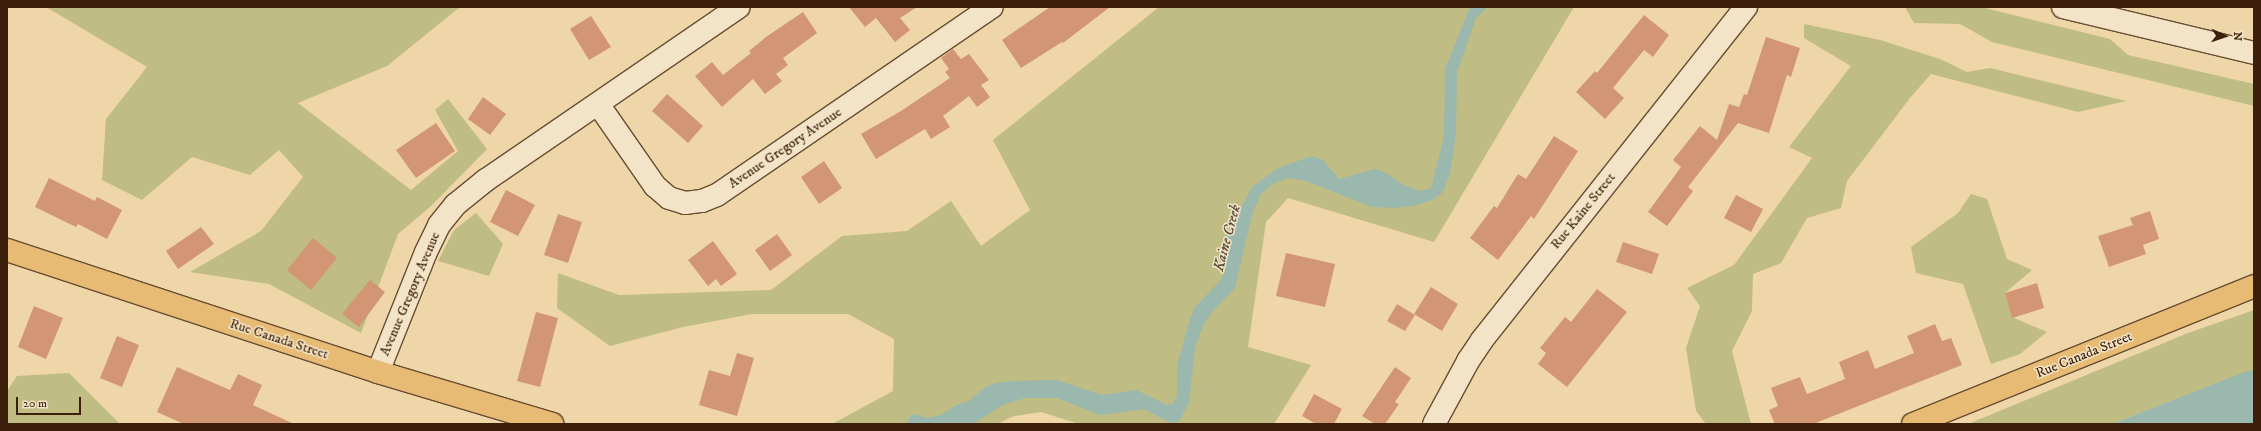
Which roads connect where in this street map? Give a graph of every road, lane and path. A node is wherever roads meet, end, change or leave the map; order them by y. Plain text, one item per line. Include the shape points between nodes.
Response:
1 (739, 7) edge
2 (992, 7) edge
3 (1746, 7) edge
4 (2063, 7) edge
5 (2254, 53) edge
6 (598, 104) junction
7 (7, 250) edge
8 (2254, 286) edge
9 (378, 372) junction
10 (552, 424) edge
11 (1434, 424) edge
12 (1913, 424) edge

1 - 6 street, Avenue Gregory Avenue
2 - 6 street, Avenue Gregory Avenue via 717,195 702,201 685,203 669,198 655,186
3 - 11 street, Rue Kaine Street via 1482,340
4 - 5 street
6 - 9 street, Avenue Gregory Avenue via 486,180 455,205 439,225 426,252
7 - 9 main road, Rue Canada Street
8 - 12 main road, Rue Canada Street
9 - 10 main road, Rue Canada Street

